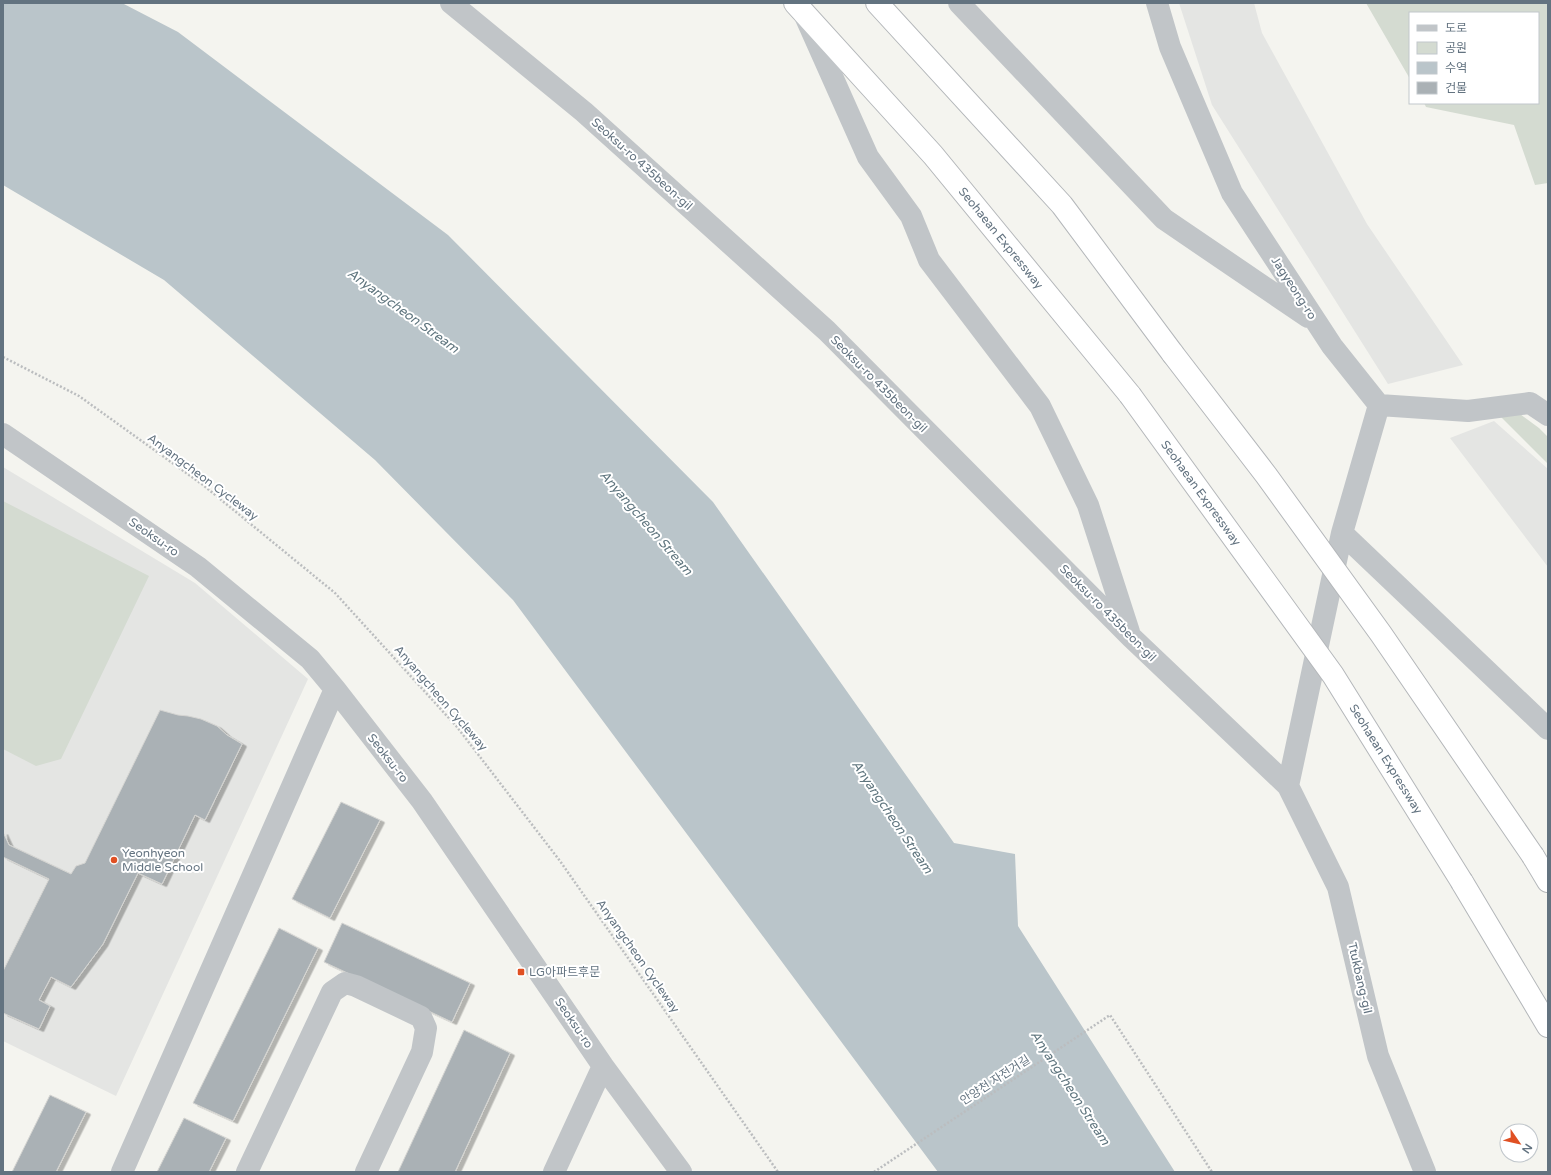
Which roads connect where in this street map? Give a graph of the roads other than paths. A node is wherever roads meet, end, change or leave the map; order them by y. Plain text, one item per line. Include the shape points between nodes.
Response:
1 (451, 3) edge
2 (877, 3) edge
3 (959, 3) edge
4 (1157, 3) edge
5 (799, 6) edge
6 (1316, 322) junction
7 (1379, 405) junction
8 (1548, 415) edge
9 (3, 434) edge
10 (1342, 533) junction
11 (1131, 637) junction
12 (335, 689) junction
13 (1548, 729) edge
14 (1288, 786) junction
15 (1548, 881) edge
16 (1548, 1026) edge
17 (602, 1066) junction
18 (122, 1172) edge
19 (247, 1172) edge
20 (366, 1172) edge
21 (554, 1172) edge
22 (681, 1172) edge
23 (1425, 1172) edge

1 - 11 street, Seoksu-ro 435beon-gil via 584,112 826,331
2 - 15 highway, bridge via 1062,205 1266,475 1381,634
3 - 6 street via 1164,219
4 - 6 street, Jagyeong-ro via 1170,47 1232,193
5 - 11 street via 868,157 911,216 929,260 1040,406 1088,505
5 - 16 highway, Seohaean Expressway, bridge via 933,155 1130,395 1333,675
6 - 7 street, Jagyeong-ro
7 - 8 street via 1468,411 1530,403
7 - 10 street
9 - 12 street, Seoksu-ro via 198,567 310,659
10 - 13 street
10 - 14 street
11 - 14 street, Seoksu-ro 435beon-gil
12 - 17 street, Seoksu-ro via 422,801
12 - 18 street
14 - 23 street, Ttukbang-gil via 1338,887 1378,1056
17 - 21 street
17 - 22 street, Seoksu-ro
19 - 20 street via 332,992 345,983 421,1017 426,1028 422,1052

